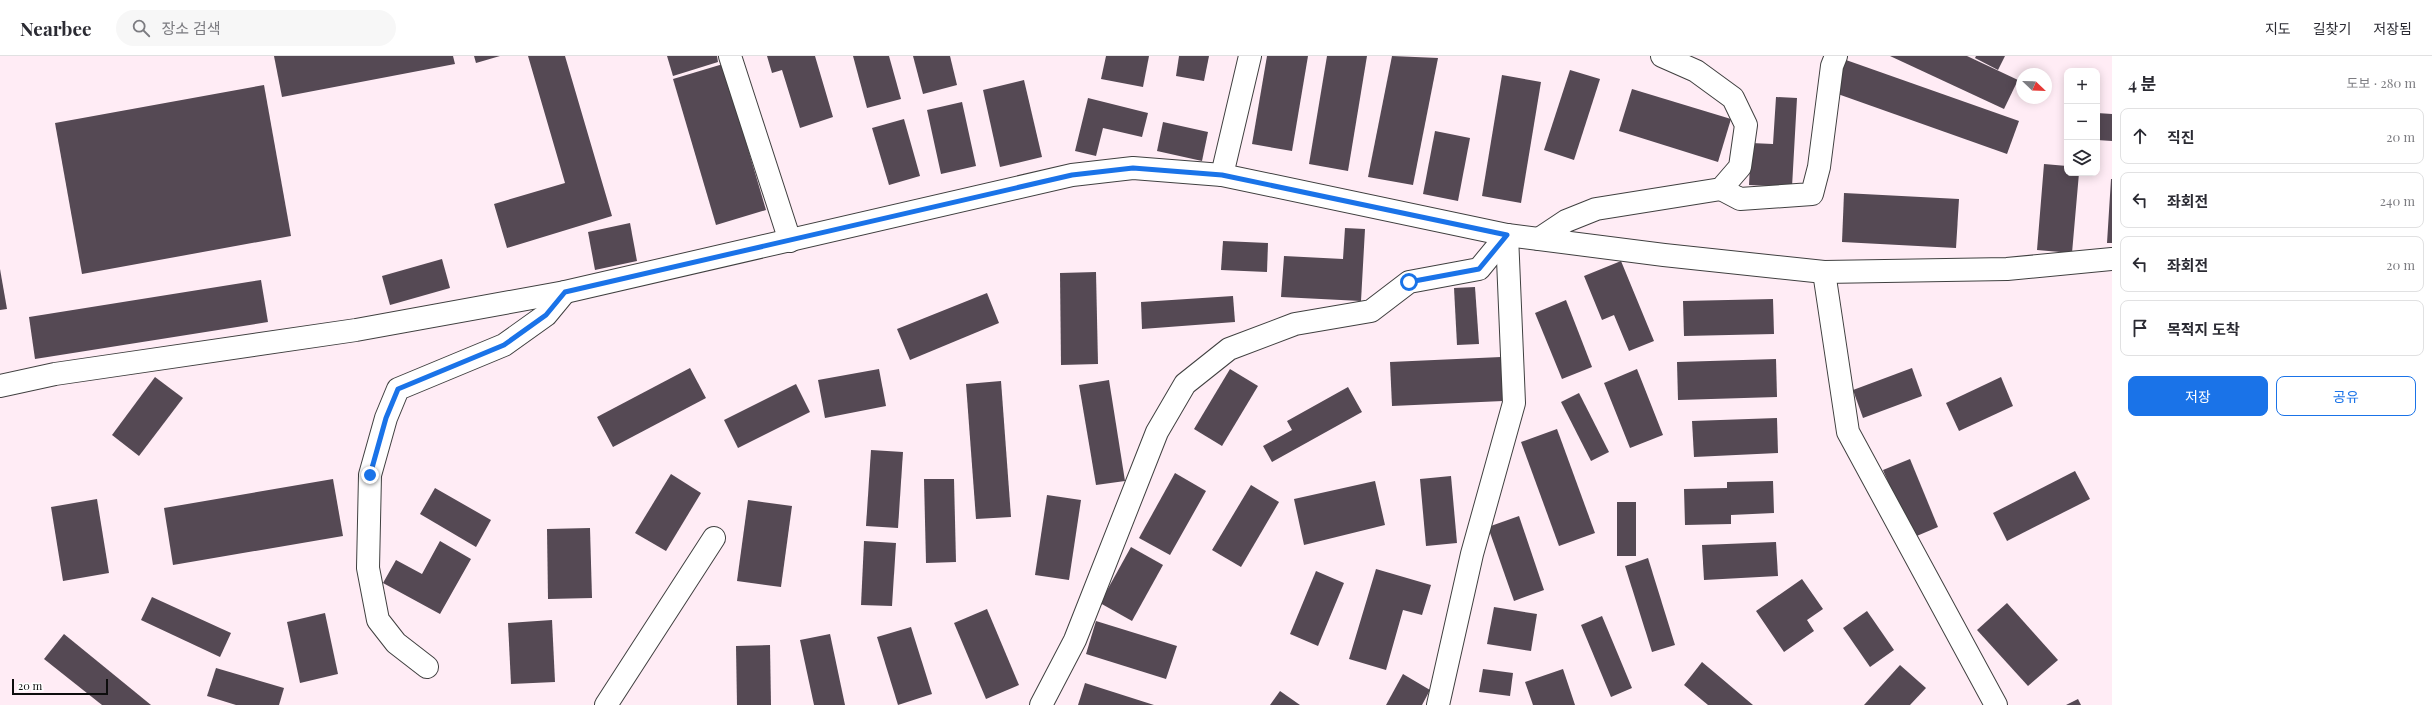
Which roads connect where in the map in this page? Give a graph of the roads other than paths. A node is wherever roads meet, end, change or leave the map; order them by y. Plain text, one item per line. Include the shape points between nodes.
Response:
1 (730, 56) edge
2 (1250, 56) edge
3 (1662, 56) edge
4 (1836, 56) edge
5 (1222, 175) junction
6 (1721, 189) junction
7 (1507, 235) junction
8 (1539, 239) junction
9 (790, 241) junction
10 (2112, 259) edge
11 (1824, 272) junction
12 (565, 292) junction
13 (0, 386) edge
14 (714, 538) dead end
15 (427, 667) dead end
16 (606, 705) edge
17 (1041, 705) edge
18 (1438, 705) edge
19 (1996, 705) edge

1 - 9 street
2 - 5 street
3 - 6 street via 1696,71 1733,98 1746,125 1740,167
4 - 6 street via 1832,66 1820,167 1812,194 1740,199
5 - 7 street
5 - 9 street via 1133,168 1072,175 888,216
6 - 8 street via 1596,209 1566,221
7 - 8 street
7 - 17 street via 1479,269 1409,282 1371,311 1295,324 1229,349 1185,384 1157,432 1074,640
7 - 18 street via 1514,403 1472,554
8 - 11 street via 1664,256
9 - 12 street
10 - 11 street via 2007,269
11 - 19 street via 1848,432
12 - 13 street via 356,330 55,374
12 - 15 street via 546,315 504,345 398,389 386,418 370,475 368,568 378,620 396,643
14 - 16 street

